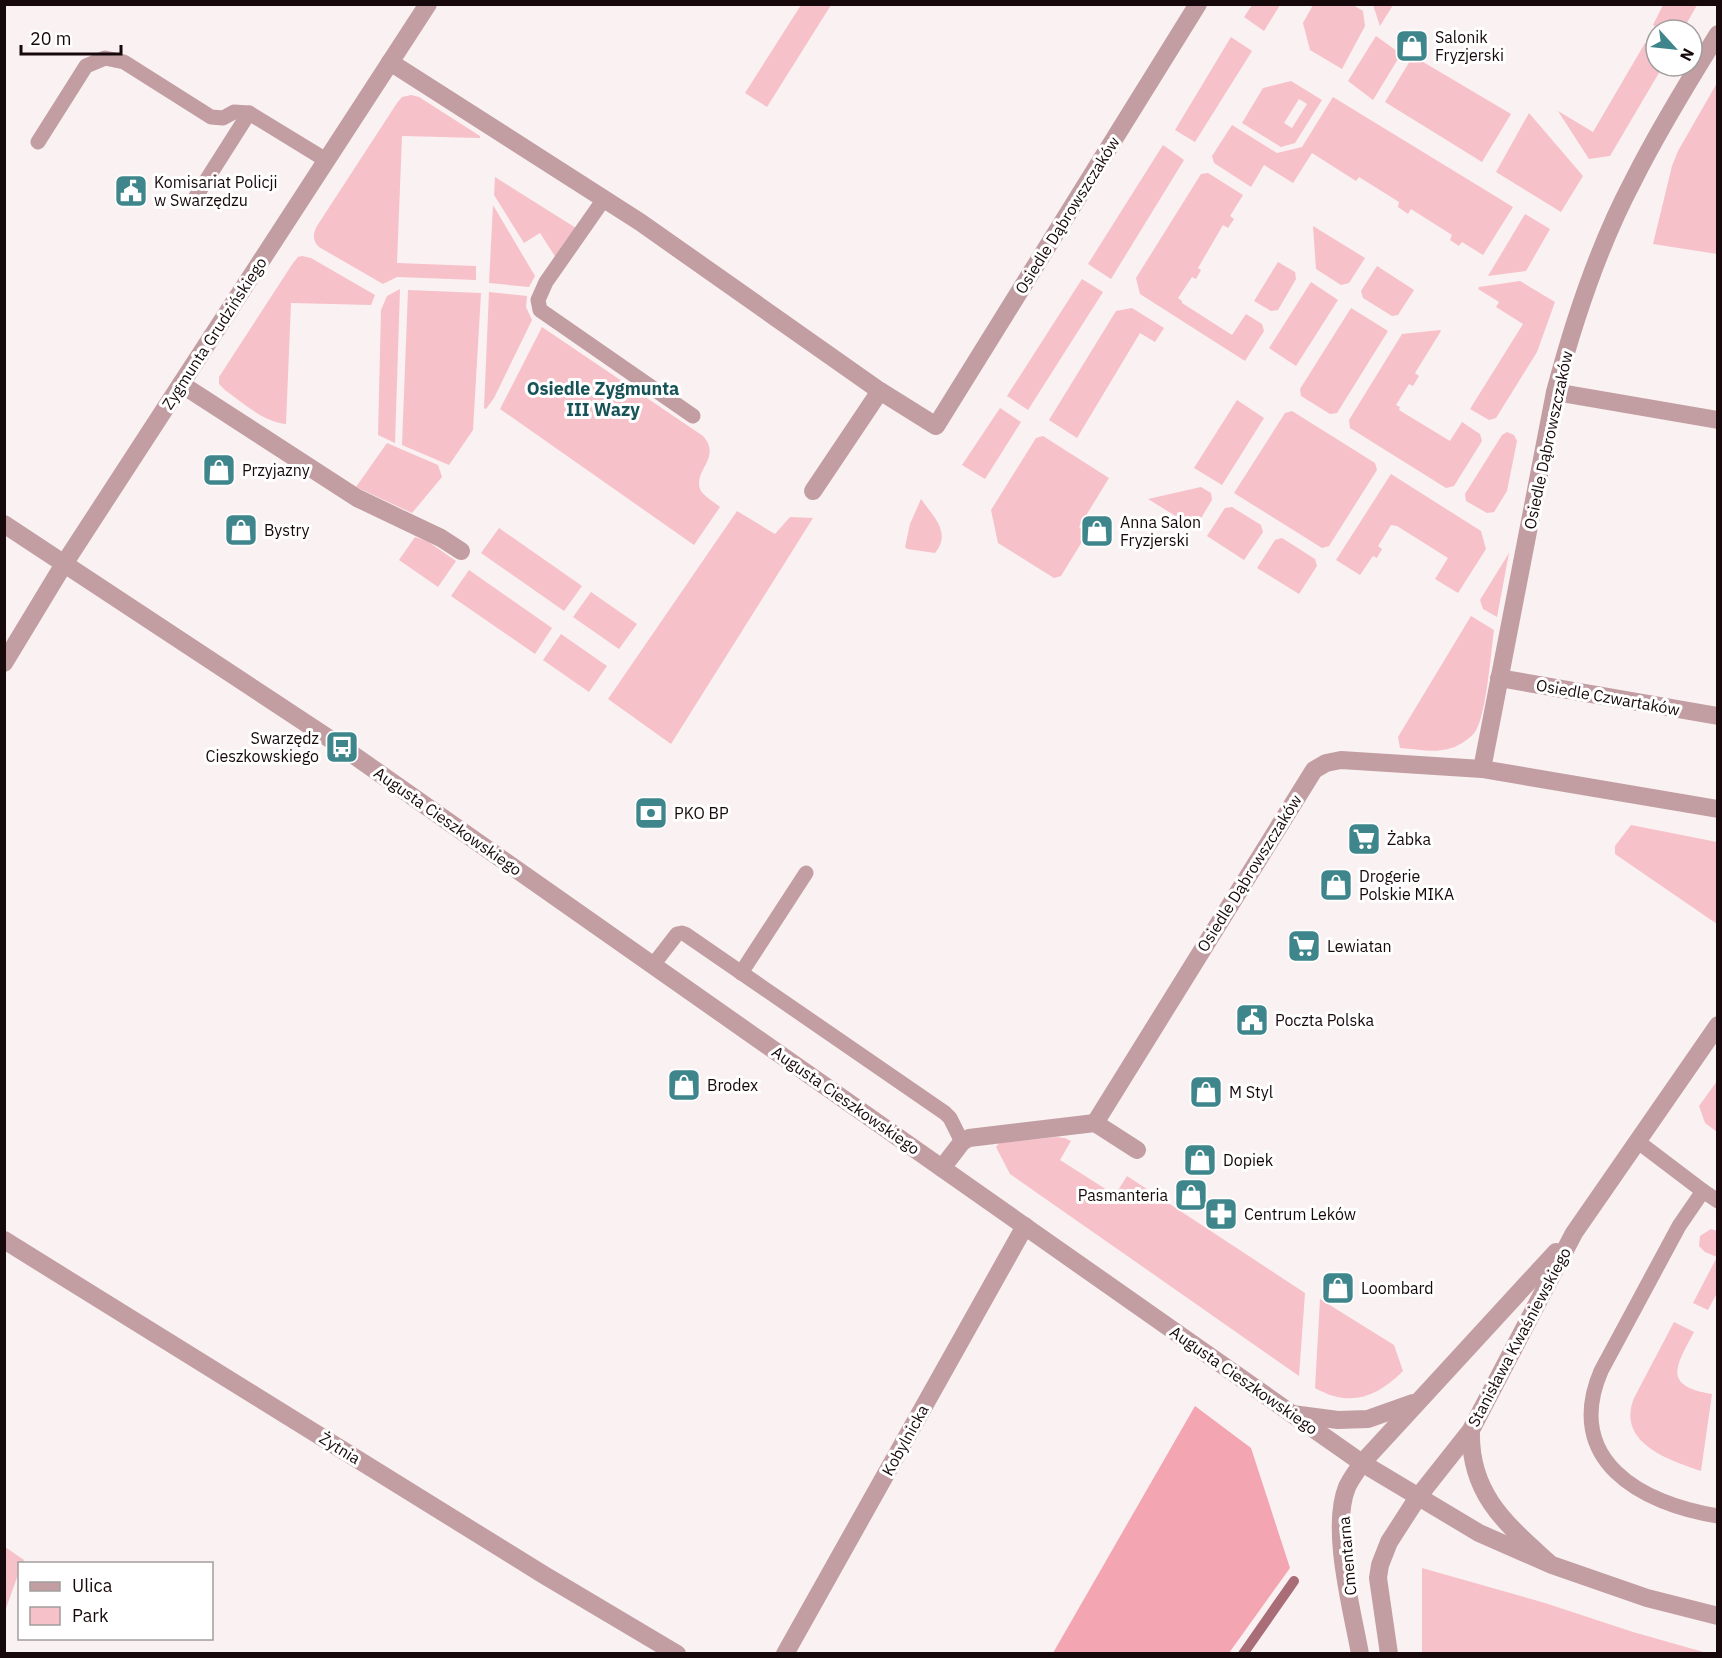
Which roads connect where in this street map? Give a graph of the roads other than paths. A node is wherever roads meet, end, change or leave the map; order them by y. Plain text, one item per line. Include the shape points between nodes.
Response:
1 (428, 4) edge
2 (1198, 4) edge
3 (1718, 34) edge
4 (390, 63) junction
5 (249, 112) junction
6 (38, 142) dead end
7 (326, 160) junction
8 (195, 198) dead end
9 (604, 199) junction
10 (181, 384) junction
11 (1555, 392) junction
12 (887, 395) junction
13 (693, 416) dead end
14 (1718, 420) edge
15 (813, 491) dead end
16 (4, 524) edge
17 (461, 552) dead end
18 (64, 564) junction
19 (4, 663) edge
20 (1499, 678) junction
21 (1718, 716) edge
22 (1482, 769) junction
23 (1718, 809) edge
24 (806, 873) dead end
25 (653, 965) junction
26 (741, 973) junction
27 (1718, 1025) edge
28 (1095, 1123) junction
29 (962, 1142) junction
30 (1637, 1142) junction
31 (1137, 1150) dead end
32 (942, 1168) junction
33 (1703, 1191) junction
34 (1718, 1202) edge
35 (1025, 1226) junction
36 (1574, 1233) junction
37 (4, 1240) edge
38 (1420, 1400) junction
39 (1292, 1414) junction
40 (1471, 1430) junction
41 (1362, 1463) junction
42 (1418, 1497) junction
43 (1718, 1516) edge
44 (1552, 1565) junction
45 (1718, 1616) edge
46 (677, 1653) edge
47 (785, 1653) edge
48 (1360, 1653) edge
49 (1389, 1653) edge

1 - 4 street, Zygmunta Grudzińskiego
2 - 12 street, Osiedle Dąbrowszczaków via 936,426
3 - 11 street, Osiedle Dąbrowszczaków via 1665,121 1623,201 1581,308
4 - 7 street, Zygmunta Grudzińskiego
4 - 9 street
5 - 6 lane via 211,117 124,62 105,58 86,66
5 - 7 lane
5 - 8 lane
7 - 10 street, Zygmunta Grudzińskiego
9 - 12 street
9 - 13 lane via 546,282 538,300 540,310
10 - 17 street via 357,498 441,538
10 - 18 street, Zygmunta Grudzińskiego
11 - 14 street
11 - 20 street, Osiedle Dąbrowszczaków
12 - 15 street
16 - 18 street, Augusta Cieszkowskiego
18 - 19 street, Zygmunta Grudzińskiego
18 - 25 street, Augusta Cieszkowskiego via 342,747
20 - 21 street, Osiedle Czwartaków
20 - 22 street, Osiedle Dąbrowszczaków
22 - 23 street, Osiedle Dąbrowszczaków
22 - 28 street, Osiedle Dąbrowszczaków via 1341,760 1314,770
24 - 26 lane
25 - 26 lane via 675,936 682,933
25 - 32 street, Augusta Cieszkowskiego
26 - 29 lane via 945,1113
27 - 30 street, Stanisława Kwaśniewskiego
28 - 29 street via 983,1135
28 - 31 street
29 - 32 street
30 - 33 lane
30 - 36 street, Stanisława Kwaśniewskiego
32 - 35 street, Augusta Cieszkowskiego
33 - 34 lane
33 - 43 lane via 1679,1226 1602,1371 1592,1395 1591,1415 1599,1447 1621,1478 1660,1501
35 - 39 street, Augusta Cieszkowskiego
35 - 47 street, Kobylnicka
36 - 38 street, Stanisława Kwaśniewskiego
36 - 40 street, Stanisława Kwaśniewskiego
37 - 46 street, Żytnia via 534,1569
38 - 39 street, Stanisława Kwaśniewskiego via 1368,1419
38 - 41 street, Stanisława Kwaśniewskiego
39 - 41 street, Augusta Cieszkowskiego
40 - 42 street, Stanisława Kwaśniewskiego
40 - 44 street via 1472,1459 1483,1491 1505,1522
41 - 42 street, Augusta Cieszkowskiego
41 - 48 street, Cmentarna via 1347,1487 1342,1515 1345,1574
42 - 44 street, Augusta Cieszkowskiego via 1479,1533
42 - 49 street, Cmentarna via 1389,1542 1379,1571
44 - 45 street, Augusta Cieszkowskiego via 1647,1598

